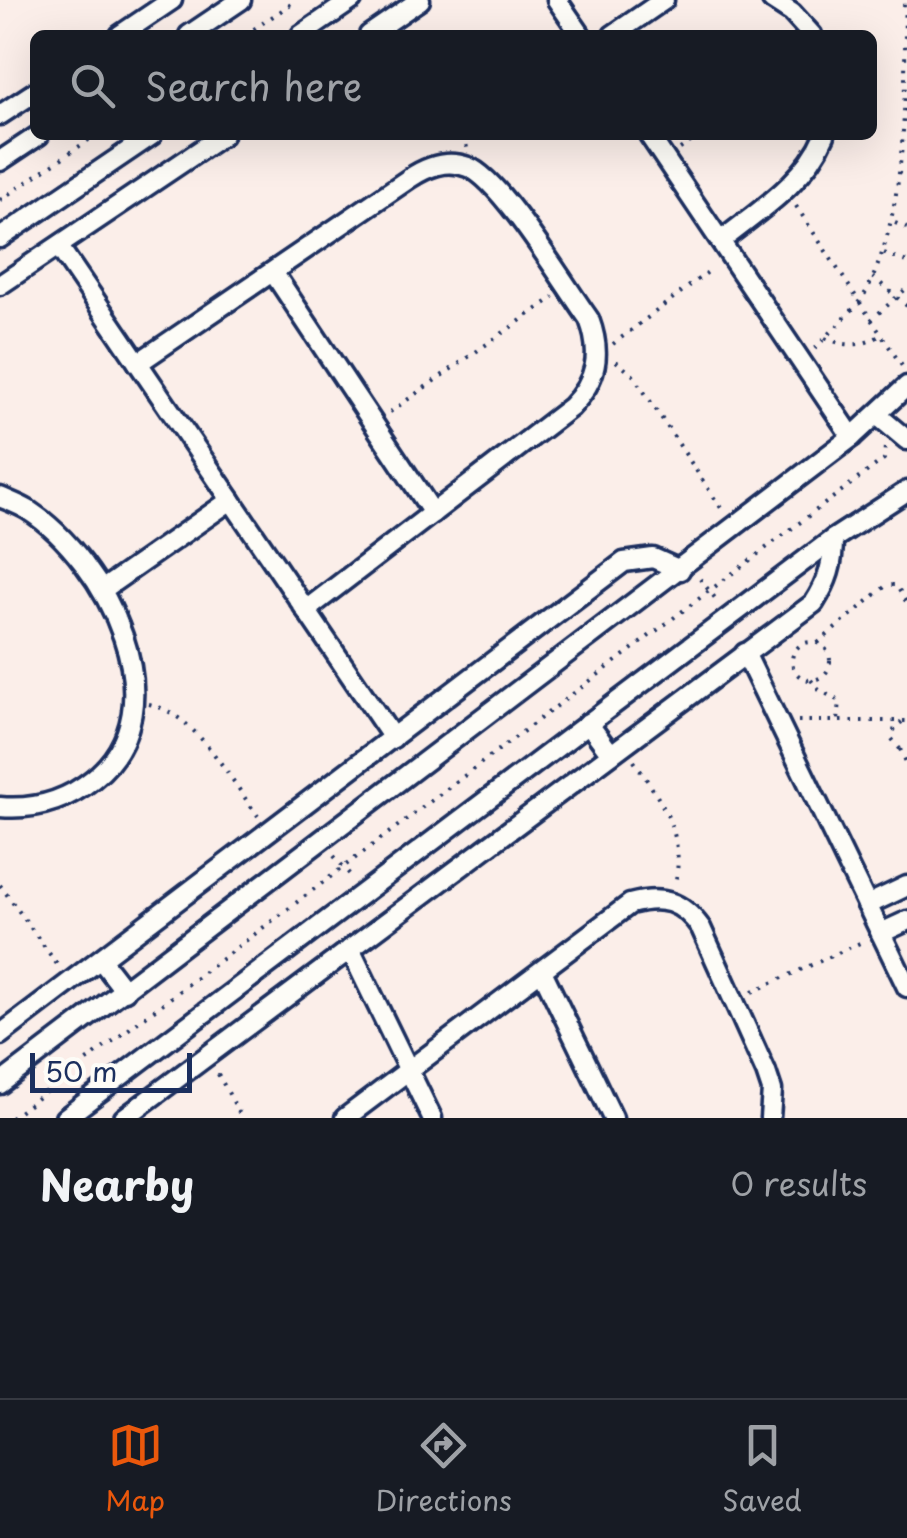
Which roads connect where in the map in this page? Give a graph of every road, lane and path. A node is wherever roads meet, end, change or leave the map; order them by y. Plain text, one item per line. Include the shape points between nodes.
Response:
1 (172, 0) edge
2 (241, 0) edge
3 (296, 0) edge
4 (352, 0) edge
5 (420, 0) edge
6 (558, 0) edge
7 (664, 0) edge
8 (772, 0) edge
9 (904, 0) edge
10 (906, 25) edge
11 (127, 30) edge
12 (196, 30) edge
13 (251, 30) edge
14 (307, 30) edge
15 (375, 30) edge
16 (578, 30) edge
17 (620, 30) edge
18 (807, 30) edge
19 (907, 70) edge
20 (30, 95) edge
21 (0, 115) edge
22 (906, 121) edge
23 (905, 139) edge
24 (31, 140) edge
25 (89, 140) edge
26 (145, 140) edge
27 (216, 140) edge
28 (651, 140) edge
29 (823, 140) edge
30 (905, 156) edge
31 (0, 161) edge
32 (785, 190) junction
33 (898, 197) junction
34 (907, 198) edge
35 (0, 200) edge
36 (895, 223) junction
37 (907, 228) edge
38 (0, 238) edge
39 (59, 247) junction
40 (725, 248) junction
41 (884, 253) junction
42 (907, 262) edge
43 (273, 272) junction
44 (874, 277) junction
45 (0, 285) edge
46 (566, 288) junction
47 (907, 288) edge
48 (898, 298) junction
49 (858, 301) junction
50 (907, 306) edge
51 (871, 320) junction
52 (881, 336) junction
53 (826, 338) junction
54 (597, 356) junction
55 (802, 362) junction
56 (138, 363) junction
57 (907, 374) edge
58 (907, 386) edge
59 (877, 415) junction
60 (374, 424) junction
61 (852, 437) junction
62 (907, 440) edge
63 (881, 442) dead end
64 (907, 491) edge
65 (0, 497) edge
66 (231, 500) junction
67 (433, 514) junction
68 (734, 528) junction
69 (833, 539) junction
70 (684, 566) junction
71 (102, 590) junction
72 (709, 590) junction
73 (907, 603) edge
74 (306, 610) junction
75 (730, 616) junction
76 (818, 644) junction
77 (746, 653) junction
78 (811, 680) junction
79 (135, 702) junction
80 (778, 721) junction
81 (838, 721) junction
82 (906, 721) edge
83 (588, 723) junction
84 (394, 738) junction
85 (904, 749) edge
86 (616, 750) junction
87 (907, 764) edge
88 (0, 807) edge
89 (270, 832) junction
90 (443, 833) junction
91 (322, 841) junction
92 (464, 864) junction
93 (344, 868) junction
94 (0, 885) edge
95 (907, 886) edge
96 (365, 892) junction
97 (671, 900) junction
98 (868, 905) junction
99 (907, 921) edge
100 (881, 933) junction
101 (350, 949) junction
102 (101, 960) junction
103 (542, 971) junction
104 (71, 983) junction
105 (907, 987) edge
106 (124, 991) junction
107 (734, 1000) junction
108 (0, 1036) edge
109 (208, 1055) junction
110 (408, 1069) junction
111 (0, 1084) edge
112 (11, 1118) edge
113 (65, 1118) edge
114 (124, 1118) edge
115 (242, 1118) edge
116 (345, 1118) edge
117 (432, 1118) edge
118 (613, 1118) edge
119 (770, 1118) edge

1 - 11 street
2 - 12 street
3 - 13 path
4 - 14 street
5 - 15 street
6 - 16 street
7 - 17 street
8 - 18 street
9 - 10 path
10 - 19 path
19 - 22 path
20 - 21 street
22 - 23 path
23 - 30 path
24 - 31 street
25 - 35 path
26 - 38 street
27 - 39 street
28 - 40 street
29 - 32 street
30 - 33 path
32 - 40 street
32 - 49 path
33 - 34 path
33 - 36 path
36 - 37 path
36 - 41 path
39 - 45 street
39 - 56 street
40 - 54 path
40 - 55 street
41 - 42 path
41 - 44 path
43 - 46 street via 423,169 454,164 493,185
43 - 56 street
43 - 60 street
44 - 48 path
44 - 49 path
46 - 54 street via 588,318
46 - 60 path
47 - 48 path
48 - 50 path
48 - 51 path
49 - 51 path
49 - 53 path
51 - 52 path
52 - 53 path via 848,345
52 - 57 path
53 - 55 path
54 - 67 street via 594,376 571,407
54 - 68 path via 612,358 634,375
55 - 61 street
56 - 66 street
58 - 59 street
59 - 61 street
59 - 62 street
60 - 67 street
61 - 68 street
63 - 72 path via 884,460
64 - 69 street
65 - 71 street via 56,532
66 - 71 street
66 - 74 street
67 - 74 street
68 - 70 street
69 - 75 street
69 - 77 street via 827,584 814,603
70 - 72 path
70 - 84 street via 652,558 624,562
70 - 91 street
71 - 79 street via 130,663
72 - 75 path
72 - 93 path
73 - 76 path via 896,585 887,585
74 - 84 street
75 - 83 street
76 - 78 path via 828,654 828,668
76 - 78 path via 803,644 793,654 797,674
77 - 80 street
77 - 86 street
78 - 81 path via 840,701
79 - 88 street via 126,738 106,770 76,793 40,806
79 - 89 path via 190,725
80 - 81 path
80 - 98 street
81 - 82 path
82 - 85 path via 892,732 895,745
83 - 86 street
83 - 90 street
84 - 89 street
85 - 87 path
86 - 92 street
86 - 97 path via 671,818 678,841
89 - 102 street
90 - 92 street
90 - 96 street
91 - 93 path
91 - 106 street
92 - 101 street
93 - 96 path
93 - 112 path
94 - 104 path
95 - 98 street
96 - 113 street
97 - 103 street via 630,904
97 - 107 street via 702,928
98 - 100 street
99 - 100 street
100 - 105 street
100 - 107 path
101 - 109 street
101 - 110 street
102 - 104 street
102 - 106 street
103 - 110 street
103 - 118 street
104 - 108 street
106 - 111 street
107 - 119 street via 772,1090
109 - 114 street
109 - 115 path
110 - 116 street
110 - 117 street

